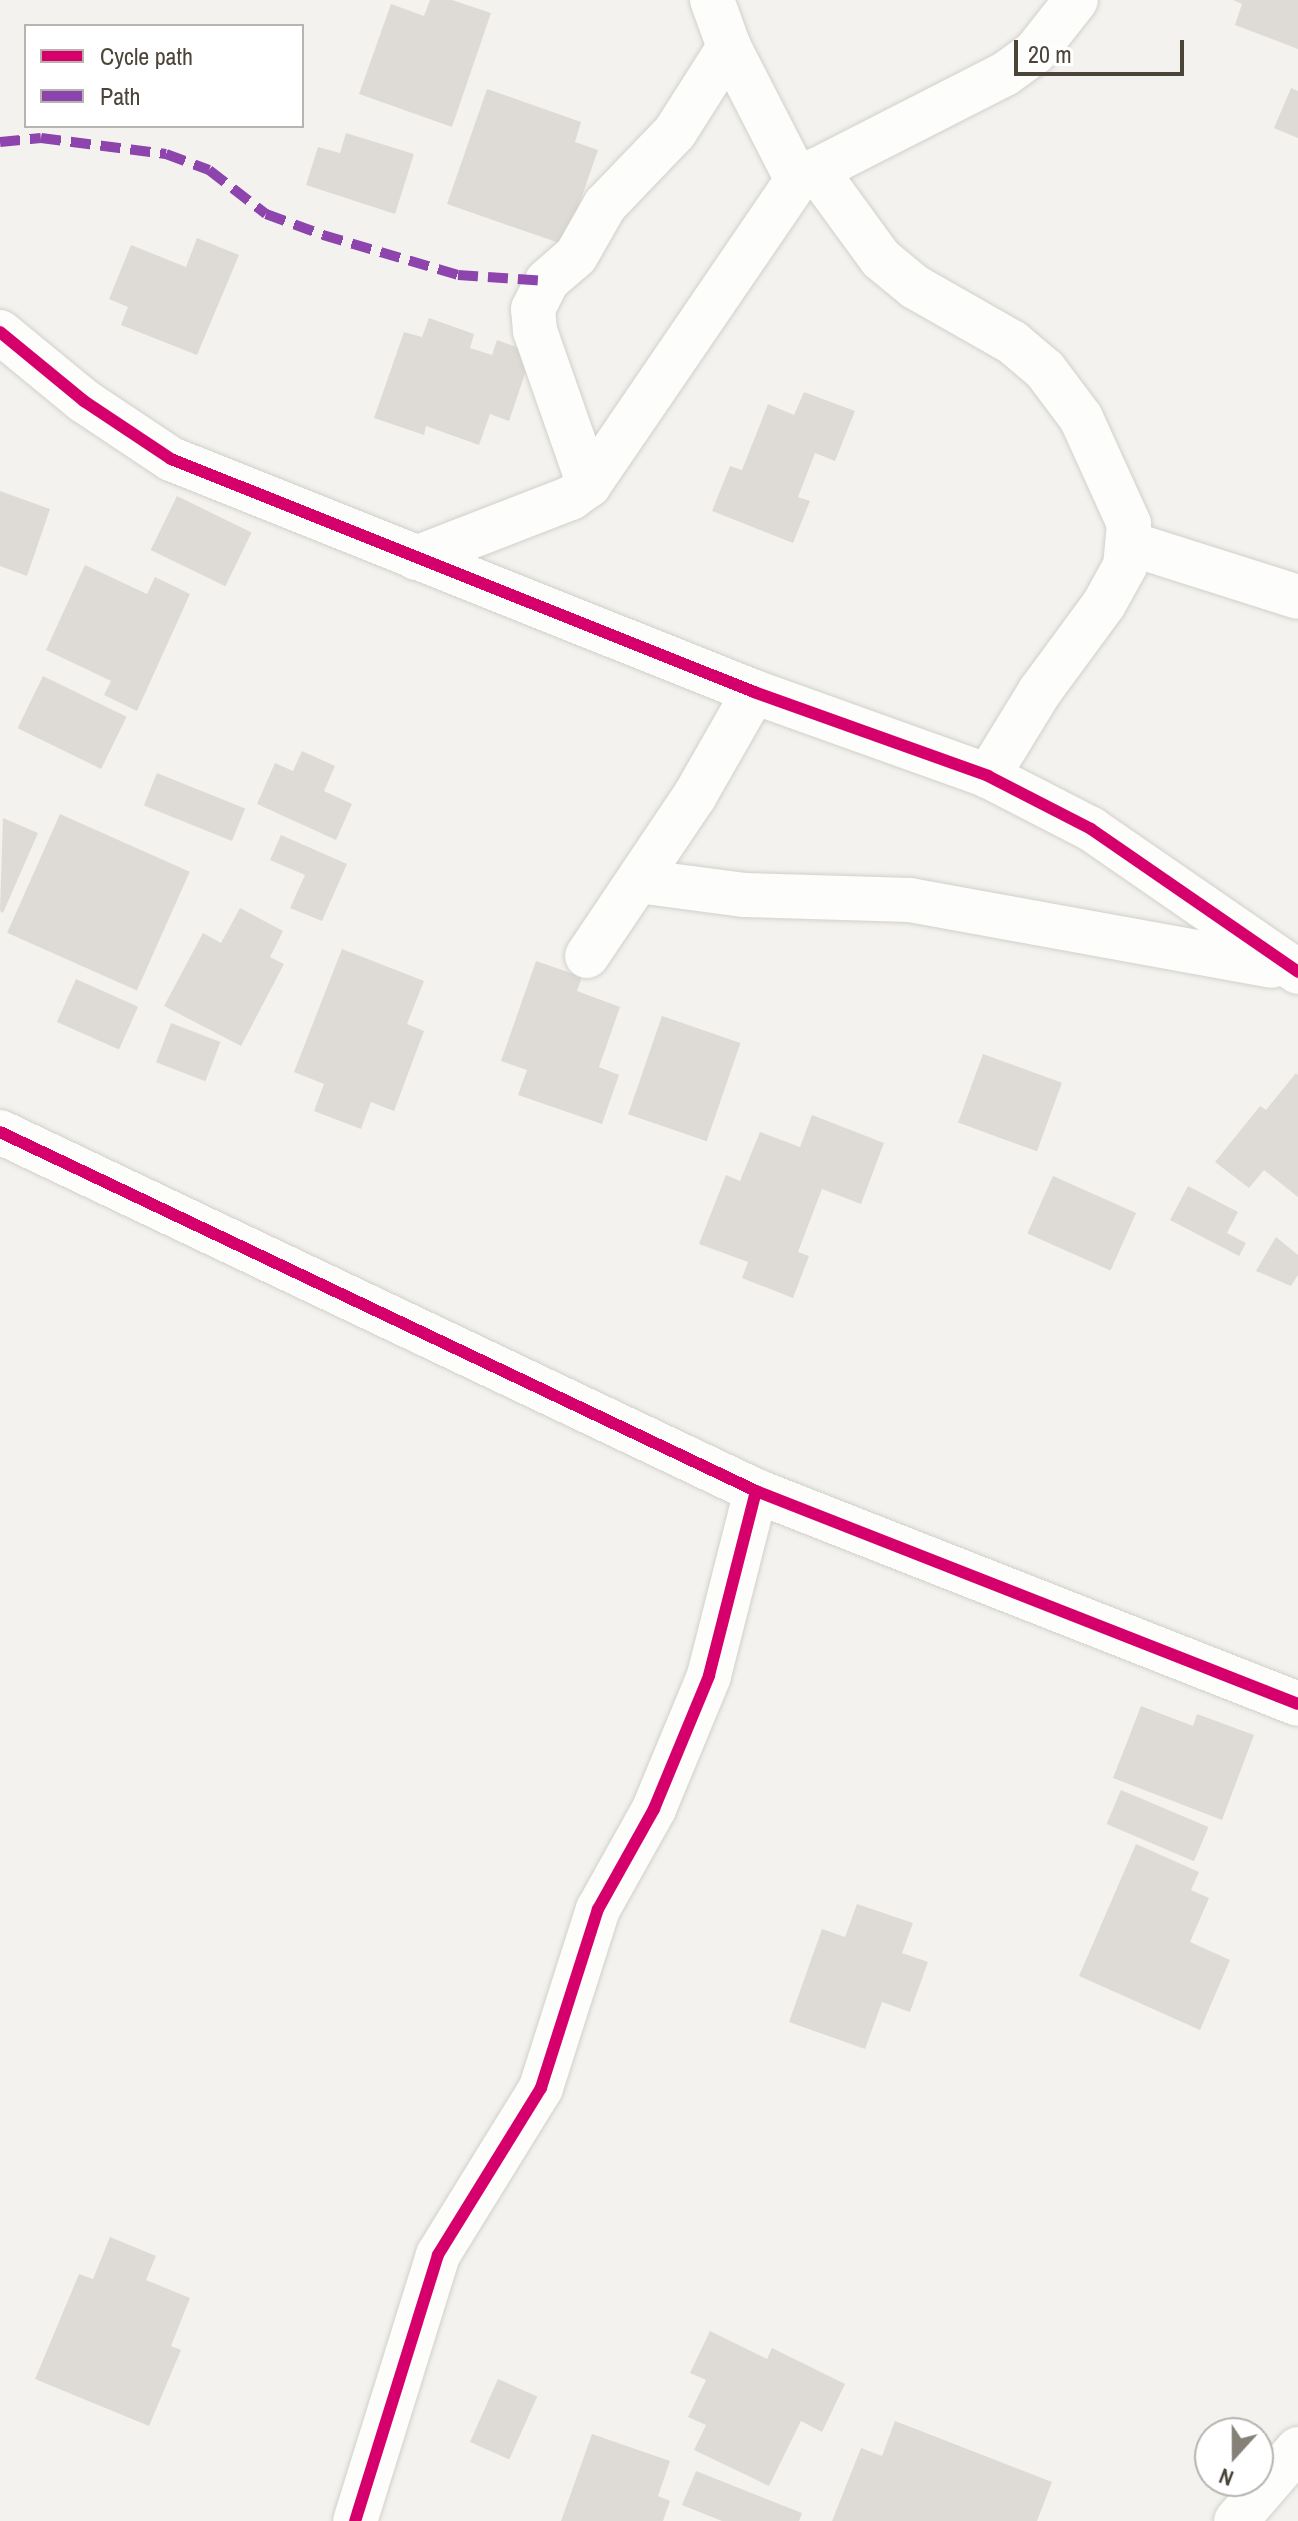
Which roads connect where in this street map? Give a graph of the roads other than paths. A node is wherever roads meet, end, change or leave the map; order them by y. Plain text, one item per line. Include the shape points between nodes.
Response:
1 (712, 0) edge
2 (1076, 0) edge
3 (729, 47) junction
4 (806, 175) junction
5 (0, 332) edge
6 (589, 485) junction
7 (1128, 543) junction
8 (416, 558) junction
9 (1298, 597) edge
10 (754, 692) junction
11 (988, 776) junction
12 (638, 881) junction
13 (587, 956) dead end
14 (1296, 971) edge
15 (0, 1132) edge
16 (756, 1491) junction
17 (1298, 1704) edge
18 (1298, 2449) edge
19 (355, 2521) edge
20 (1236, 2521) edge

1 - 3 street
2 - 4 street via 1035,52 1005,74
3 - 4 street
3 - 6 street via 675,132 605,205 576,256 547,281 533,309 535,331
4 - 6 street
4 - 7 street via 881,259 915,287 1012,342 1045,370 1081,418 1113,479 1129,524
5 - 8 street via 84,401 171,459
6 - 8 street via 571,498
7 - 9 street
7 - 11 street via 1125,566 1104,604 1040,691
8 - 10 street
10 - 11 street
10 - 12 street
11 - 14 street via 1091,829
12 - 13 street
12 - 14 street via 745,895 910,900
15 - 16 street
16 - 17 street
16 - 19 street via 709,1676 654,1809 598,1909 541,2088 438,2255
18 - 20 street

